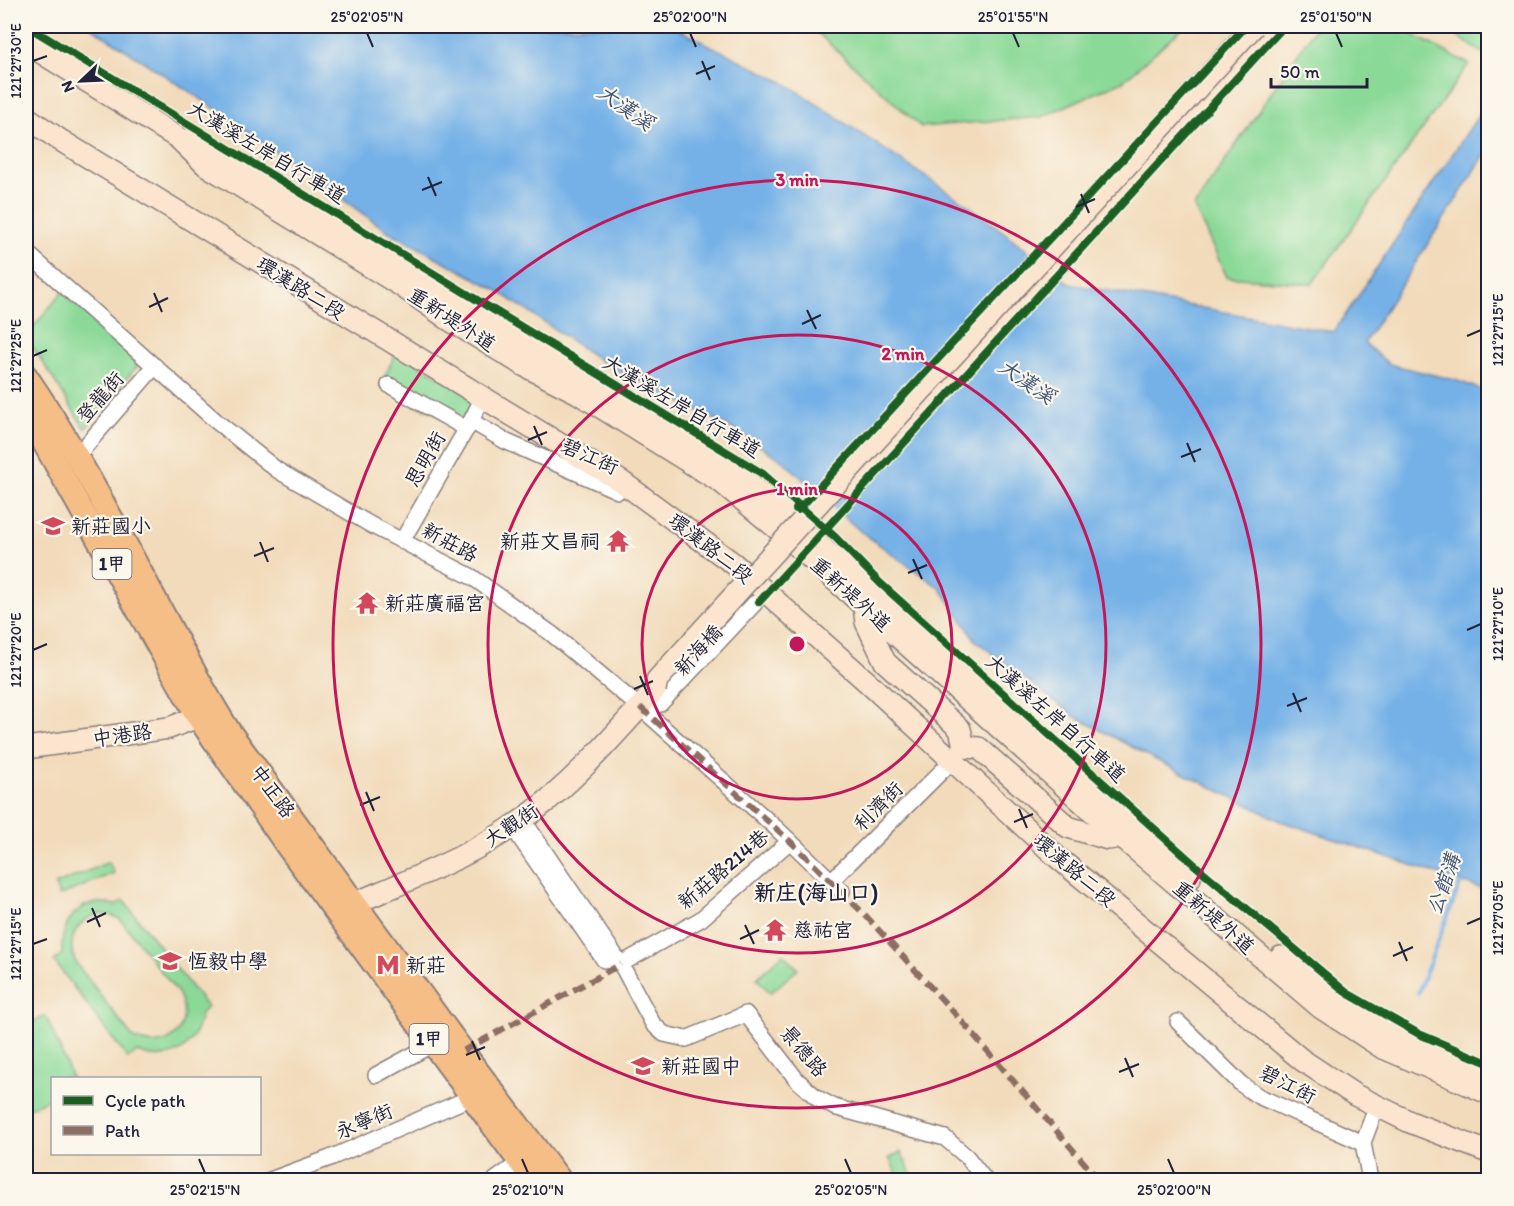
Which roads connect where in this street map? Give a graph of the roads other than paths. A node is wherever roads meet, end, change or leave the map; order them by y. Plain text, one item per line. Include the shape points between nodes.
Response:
1 (1254, 26) edge
2 (1270, 26) edge
3 (26, 43) edge
4 (26, 117) edge
5 (178, 138) junction
6 (26, 252) edge
7 (155, 366) junction
8 (26, 376) edge
9 (388, 385) dead end
10 (483, 398) junction
11 (26, 411) edge
12 (469, 425) junction
13 (76, 457) junction
14 (622, 482) junction
15 (402, 541) junction
16 (734, 583) dead end
17 (755, 603) dead end
18 (864, 607) junction
19 (655, 690) junction
20 (640, 707) junction
21 (206, 712) junction
22 (26, 748) edge
23 (959, 754) junction
24 (519, 822) junction
25 (1121, 837) junction
26 (790, 841) junction
27 (836, 886) joint
28 (347, 910) junction
29 (621, 964) junction
30 (1178, 1022) dead end
31 (433, 1044) junction
32 (376, 1075) dead end
33 (1488, 1076) edge
34 (1488, 1093) edge
35 (472, 1097) junction
36 (1377, 1105) junction
37 (1363, 1143) junction
38 (1488, 1152) edge
39 (520, 1162) junction
40 (270, 1180) edge
41 (495, 1180) edge
42 (533, 1180) edge
43 (560, 1180) edge
44 (985, 1180) edge
45 (1370, 1180) edge

1 - 19 street, 新海橋, bridge via 657,680
2 - 19 street, 新海橋 via 666,685
3 - 5 street, 重新堤外道
4 - 10 street, 環漢路二段
5 - 18 street, 重新堤外道 via 206,165 448,319 578,393 721,482
5 - 33 street, 重新堤外道 via 213,149 458,305 730,469 1297,970 1387,1033
6 - 7 street, 新莊路
7 - 13 street, 登龍街
7 - 15 street, 新莊路 via 276,470
8 - 13 main road, 中正路 / 1甲
9 - 12 street, 碧江街
10 - 12 street, 思明街
10 - 14 street, 環漢路二段
11 - 21 main road, 中正路 / 1甲
12 - 14 street, 碧江街 via 618,491
12 - 15 street, 思明街
13 - 21 main road, 中正路 / 1甲
14 - 23 street, 環漢路二段 via 734,564
15 - 20 street, 新莊路 via 472,577 552,633
16 - 20 street, 大觀街 via 643,688
17 - 20 street, 大觀街 via 660,704
18 - 23 street via 866,622 885,662 960,729
18 - 25 street, 重新堤外道
19 - 20 street, 大觀街
20 - 24 street, 大觀街 via 561,790
20 - 26 street, 新莊路
21 - 22 street, 中港路 via 168,728
21 - 28 main road, 中正路 / 1甲
23 - 25 street via 979,748 1068,826 1108,838
23 - 27 street, 利濟街
23 - 36 street, 環漢路二段 via 1057,857 1311,1065
24 - 28 street, 大觀街 via 462,856
24 - 29 street, 景德路 via 530,831
25 - 34 street, 重新堤外道 via 1321,1008 1381,1047
26 - 27 street, 新莊路
26 - 29 street, 新莊路214巷 via 701,919
28 - 31 main road, 中正路 / 1甲
28 - 43 main road, 中正路 / 1甲
29 - 44 street, 景德路 via 653,1024 664,1034 686,1039 746,1014 797,1080 817,1098 834,1107 945,1138
30 - 37 street, 碧江街 via 1258,1096
31 - 32 street
31 - 35 main road, 中正路 / 1甲
35 - 39 main road, 中正路 / 1甲
35 - 40 street, 永寧街
36 - 37 street
36 - 38 street, 環漢路二段
37 - 45 street
39 - 41 street
39 - 42 main road, 中正路 / 1甲

